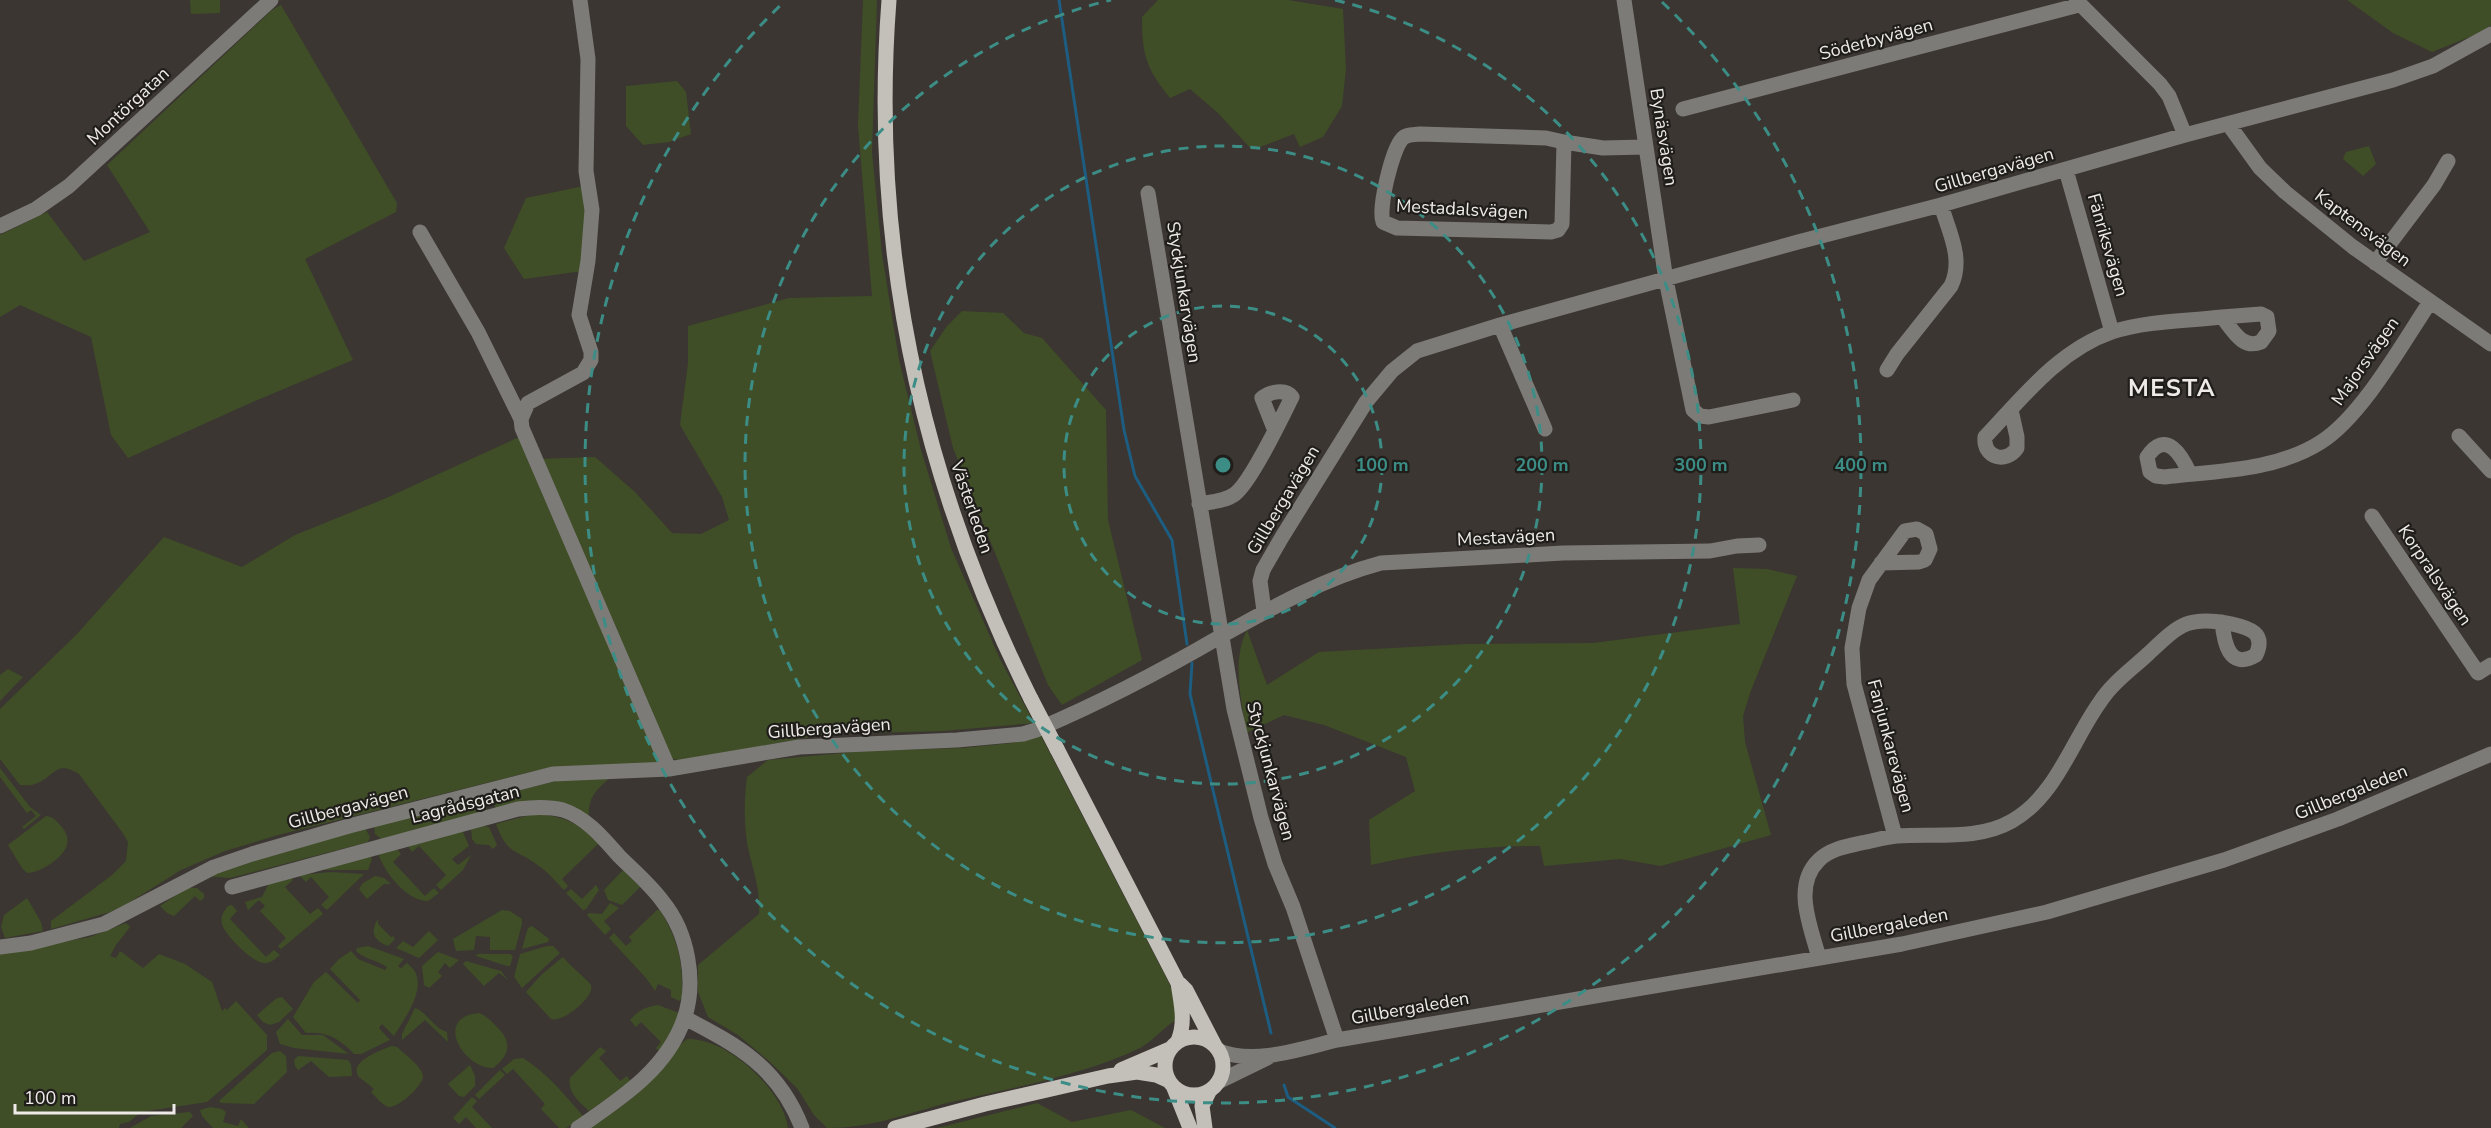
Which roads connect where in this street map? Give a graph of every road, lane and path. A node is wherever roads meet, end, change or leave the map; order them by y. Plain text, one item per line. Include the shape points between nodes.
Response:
1 (271, 0) edge
2 (580, 0) edge
3 (889, 0) edge
4 (1624, 0) edge
5 (2078, 2) edge
6 (2491, 34) edge
7 (1683, 110) dead end
8 (2229, 125) junction
9 (2184, 135) junction
10 (1564, 142) junction
11 (1645, 147) junction
12 (2448, 161) dead end
13 (2066, 170) junction
14 (1148, 193) dead end
15 (1941, 205) junction
16 (0, 226) edge
17 (420, 232) dead end
18 (2375, 263) junction
19 (1666, 280) junction
20 (2430, 302) junction
21 (2222, 317) dead end
22 (1500, 325) junction
23 (2112, 332) junction
24 (2491, 344) edge
25 (1887, 370) dead end
26 (1793, 400) dead end
27 (2011, 410) dead end
28 (520, 419) junction
29 (1545, 429) dead end
30 (1275, 431) dead end
31 (2459, 436) dead end
32 (2491, 471) edge
33 (2190, 474) dead end
34 (1199, 504) junction
35 (2372, 516) dead end
36 (1759, 545) dead end
37 (1881, 563) dead end
38 (1264, 611) junction
39 (2222, 622) dead end
40 (1222, 636) junction
41 (2491, 665) edge
42 (2491, 754) edge
43 (669, 769) junction
44 (1895, 836) junction
45 (232, 887) dead end
46 (0, 946) edge
47 (1819, 958) junction
48 (1178, 983) junction
49 (685, 1018) junction
50 (1337, 1041) junction
51 (1174, 1045) junction
52 (1217, 1048) junction
53 (1272, 1055) junction
54 (1108, 1076) junction
55 (1171, 1084) junction
56 (1214, 1086) junction
57 (578, 1128) edge
58 (802, 1128) edge
59 (896, 1128) edge
60 (1190, 1128) edge
61 (1205, 1128) edge

1 - 16 street, Montörgatan via 69,186 36,209
2 - 28 street via 588,59 586,171 592,210 579,315 591,360 582,373 528,404
3 - 48 main road, Västerleden, bridge via 886,170 895,268 910,362 935,461 993,620
4 - 11 street, Bynäsvägen
5 - 7 street, Söderbyvägen
5 - 9 street via 2160,84 2169,96
6 - 8 street, Gillbergavägen via 2450,58 2413,73
8 - 9 street, Gillbergavägen
8 - 18 street, Kaptensvägen via 2276,184
9 - 13 street, Gillbergavägen
10 - 10 street, Mestadalsvägen via 1562,224 1558,230 1397,228 1383,222 1384,189 1400,141 1407,136 1545,138
10 - 11 street, Mestadalsvägen via 1603,148
11 - 19 street, Bynäsvägen
12 - 18 street
13 - 15 street, Gillbergavägen
13 - 23 street, Fänriksvägen
14 - 34 street, Styckjunkarvägen
15 - 19 street, Gillbergavägen
15 - 25 street via 1957,256 1956,276
17 - 28 street via 478,332
18 - 20 street, Kaptensvägen
19 - 22 street, Gillbergavägen
19 - 26 street, Bynäsvägen via 1693,410 1709,417
20 - 24 street, Kaptensvägen
20 - 33 street, Majorsvägen via 2357,408 2333,434 2304,451 2272,462
21 - 23 street
22 - 29 street
22 - 38 street, Gillbergavägen via 1417,351 1380,384 1263,570 1260,590
23 - 27 street via 2050,370
28 - 43 street
30 - 34 street via 1237,493
31 - 32 street
34 - 40 street, Styckjunkarvägen
35 - 41 street, Korpralsvägen via 2478,673
36 - 38 street, Mestavägen via 1710,551 1563,553 1381,563
37 - 44 street, Fanjunkarevägen via 1869,580 1859,608 1852,666
38 - 40 street, Gillbergavägen
39 - 44 street, Fanjunkarevägen via 2200,620 2183,624 2118,681 2101,699 2045,793 2026,812 1998,828 1983,831 1951,836
40 - 43 street, Gillbergavägen via 1055,722 1023,734 799,747
40 - 50 street, Styckjunkarvägen via 1234,709 1261,818
42 - 47 street, Gillbergaleden via 2338,819 2163,880 2047,912
43 - 46 street, Gillbergavägen via 553,774 349,826 214,867 104,924 31,943
44 - 47 street, Fanjunkarevägen via 1833,850 1810,871 1804,897
45 - 49 street, Lagrådsgatan via 518,809 563,810 598,832 664,902 673,917 688,960 689,999
47 - 50 street, Gillbergaleden
48 - 51 main road, Västerleden via 1184,1017
48 - 52 main road, Västerleden via 1186,990
49 - 57 street, Lagrådsgatan via 676,1039 642,1080
49 - 58 street via 730,1041 757,1062 782,1089
50 - 53 street, Gillbergaleden
51 - 52 main road via 1187,1037 1200,1037
51 - 54 main road
51 - 55 main road via 1164,1064
52 - 53 street, Gillbergaleden via 1230,1055
52 - 56 main road via 1223,1066
53 - 56 street, Gillbergaleden
54 - 55 main road via 1137,1072 1156,1075
54 - 59 main road
55 - 56 main road via 1184,1094 1195,1096
55 - 60 main road
56 - 61 main road via 1202,1106

